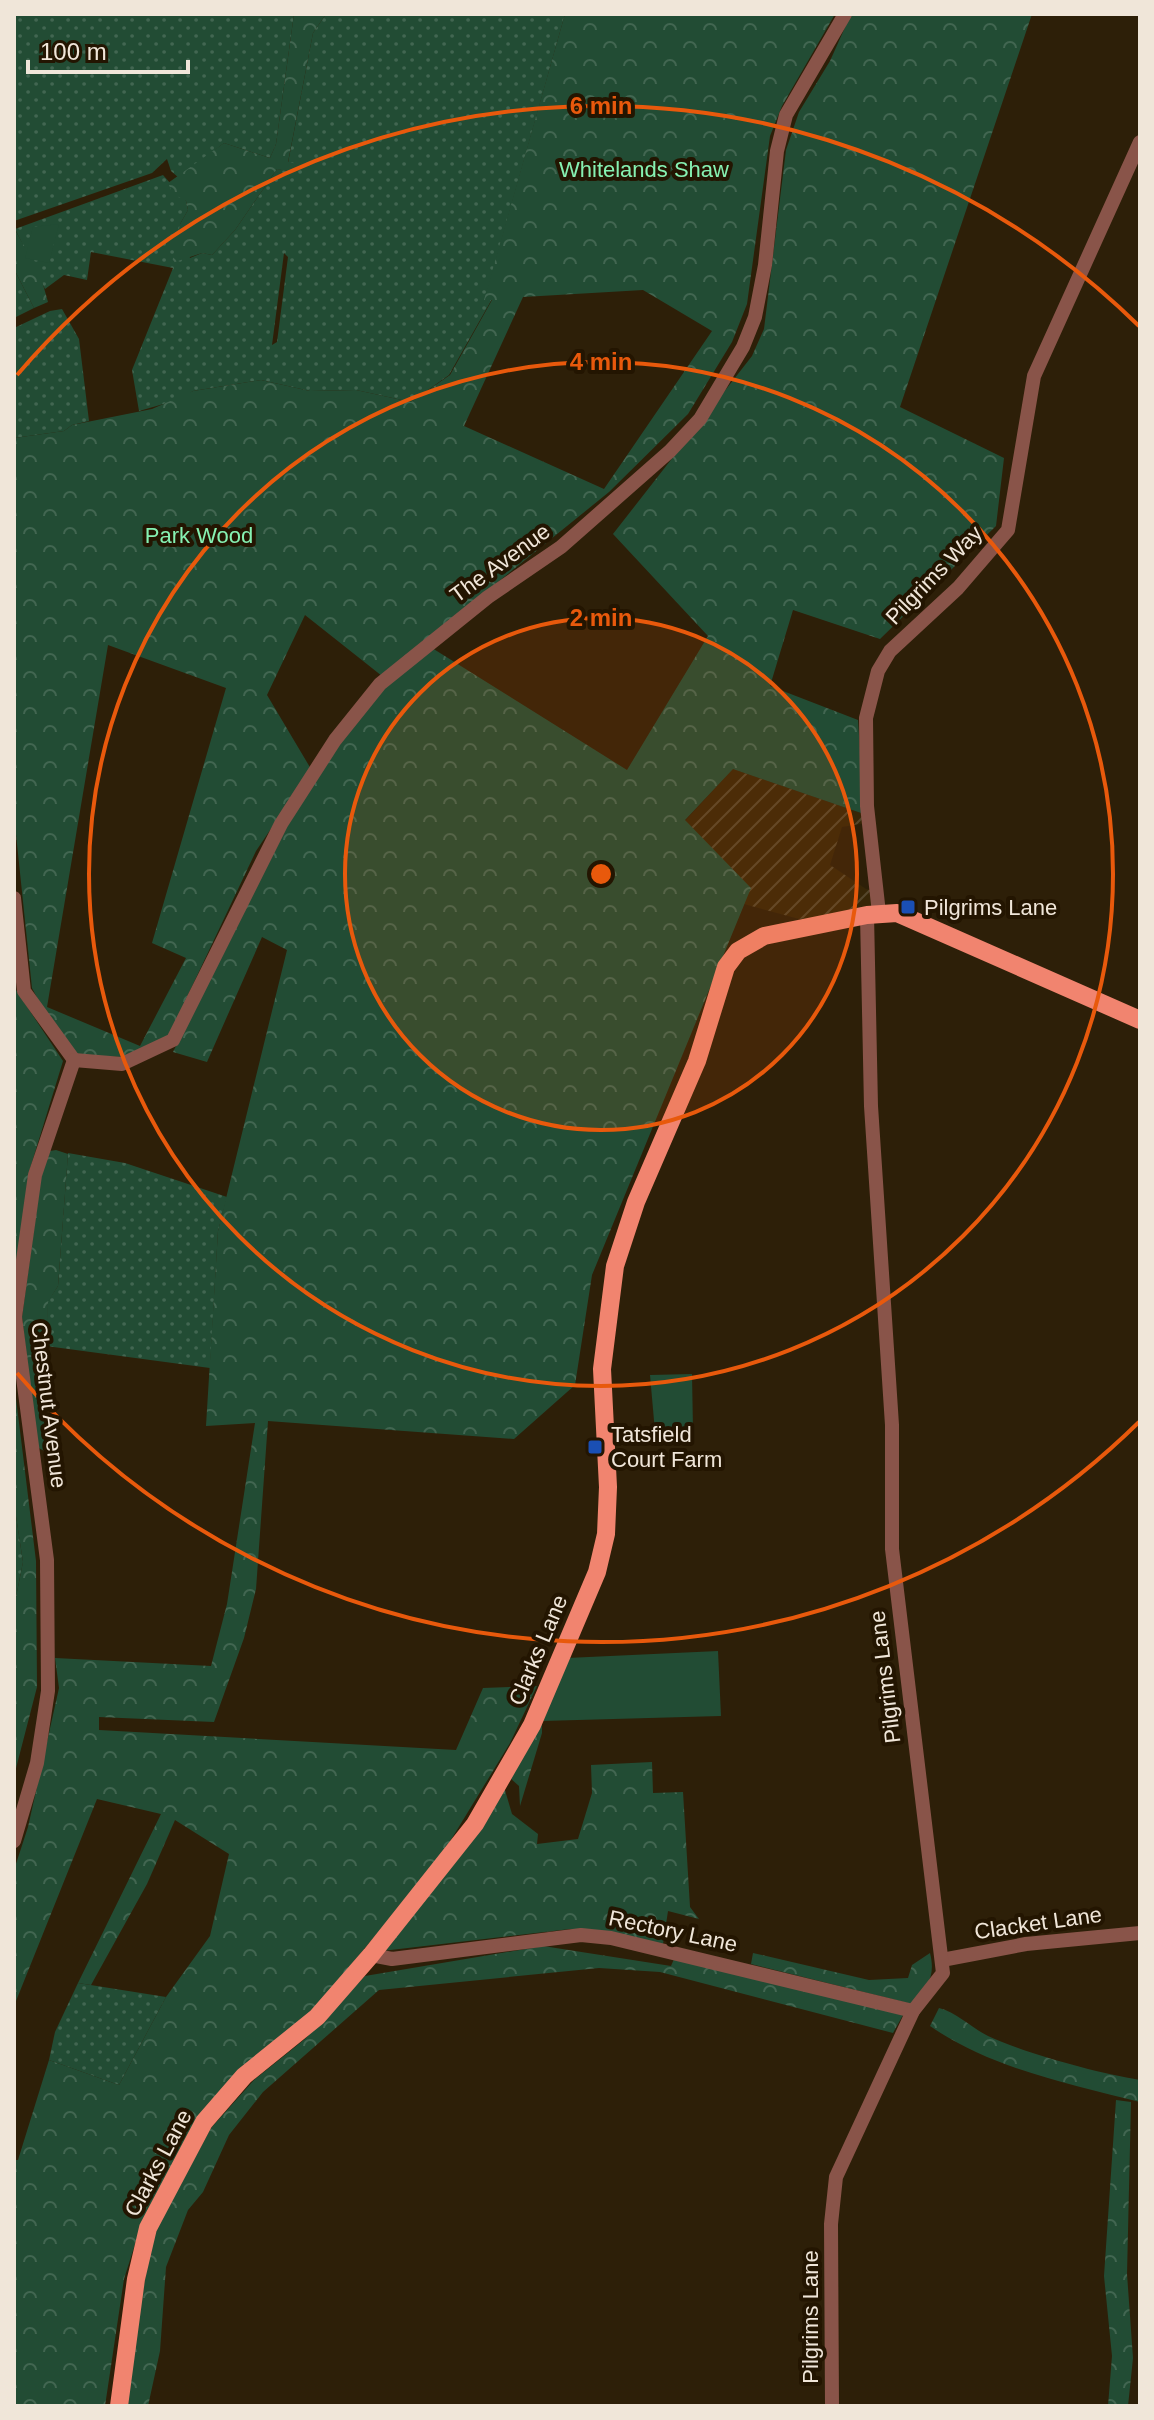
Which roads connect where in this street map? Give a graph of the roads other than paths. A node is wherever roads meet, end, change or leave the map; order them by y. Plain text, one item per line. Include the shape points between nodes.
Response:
1 (845, 14) edge
2 (1140, 142) edge
3 (14, 898) edge
4 (873, 914) junction
5 (1140, 1020) edge
6 (74, 1060) junction
7 (14, 1841) edge
8 (1140, 1933) edge
9 (371, 1955) junction
10 (942, 1960) junction
11 (913, 2011) junction
12 (119, 2406) edge
13 (832, 2406) edge

1 - 6 street, The Avenue via 786,115 755,317 700,419 561,547 488,597 380,684 334,742 281,824 173,1040 122,1064
2 - 4 street, Pilgrims Way via 1034,376 1008,530 958,588 890,651 878,671 866,718
3 - 6 street via 24,991
4 - 5 main road via 914,918
4 - 9 main road, Clarks Lane via 764,936 738,951 726,967 697,1061 636,1202 615,1266 602,1369 608,1487 606,1534 597,1572 532,1725 475,1824
4 - 10 street, Pilgrims Lane via 871,1106 892,1425 892,1549
6 - 7 street, Chestnut Avenue via 35,1175 15,1317 47,1560 48,1691 37,1763
8 - 10 street, Clacket Lane via 1026,1944
9 - 11 street, Rectory Lane via 392,1959 581,1935 611,1938
9 - 12 main road, Clarks Lane via 317,2017 244,2076 204,2122 148,2228
10 - 11 street, Pilgrims Lane via 943,1973
11 - 13 street, Pilgrims Lane via 836,2177 831,2224

